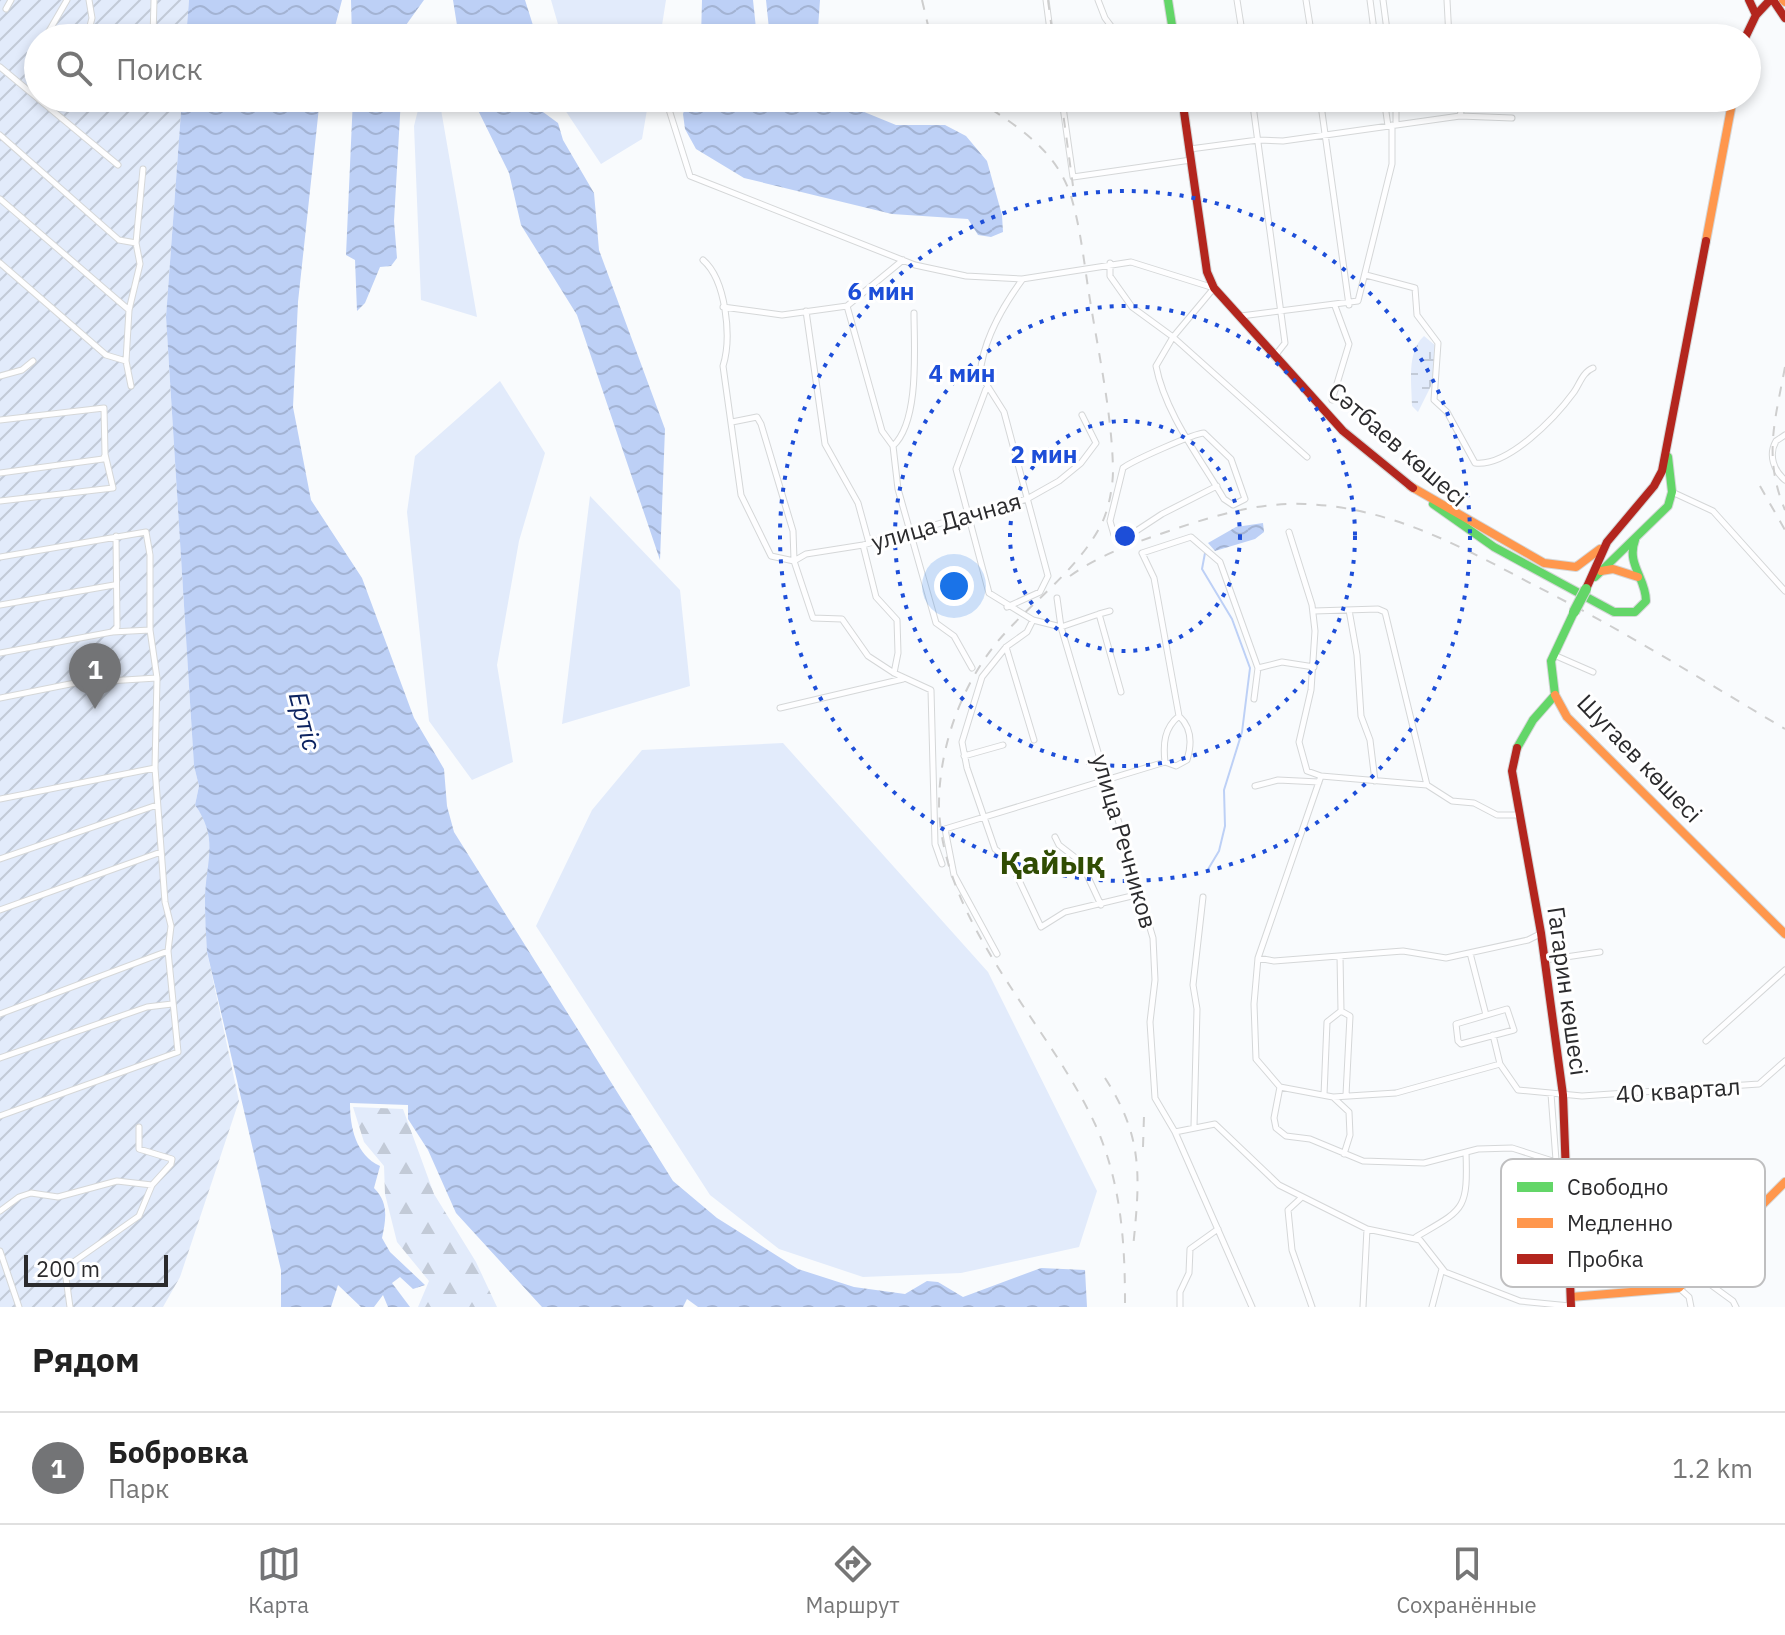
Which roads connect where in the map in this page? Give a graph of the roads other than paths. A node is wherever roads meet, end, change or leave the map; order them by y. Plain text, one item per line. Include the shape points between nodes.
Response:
1 (11, 0) edge
2 (67, 0) edge
3 (89, 0) edge
4 (154, 0) edge
5 (1046, 0) edge
6 (1098, 0) edge
7 (1168, 0) edge
8 (1237, 0) edge
9 (1306, 0) edge
10 (1370, 0) edge
11 (1383, 0) edge
12 (1447, 0) edge
13 (1749, 0) edge
14 (1772, 0) edge
15 (6, 9) dead end
16 (1756, 15) junction
17 (1785, 18) edge
18 (53, 24) edge
19 (90, 24) edge
20 (153, 24) edge
21 (1049, 24) edge
22 (1110, 24) edge
23 (1172, 24) edge
24 (1241, 24) edge
25 (1310, 24) edge
26 (1373, 24) edge
27 (1386, 24) edge
28 (1448, 24) edge
29 (1752, 24) edge
30 (0, 67) edge
31 (24, 87) edge
32 (54, 112) edge
33 (670, 112) edge
34 (1064, 112) edge
35 (1184, 112) edge
36 (1254, 112) edge
37 (1322, 112) edge
38 (1388, 112) edge
39 (1394, 112) edge
40 (1461, 112) edge
41 (1730, 112) edge
42 (1460, 116) junction
43 (1512, 118) dead end
44 (1392, 125) junction
45 (0, 135) edge
46 (1325, 135) junction
47 (1258, 140) junction
48 (1190, 155) junction
49 (118, 165) dead end
50 (143, 169) dead end
51 (0, 199) edge
52 (136, 243) junction
53 (703, 260) dead end
54 (903, 260) junction
55 (0, 263) edge
56 (1110, 263) junction
57 (1366, 275) junction
58 (1022, 279) junction
59 (1214, 288) junction
60 (1349, 305) junction
61 (847, 306) junction
62 (1335, 306) junction
63 (723, 307) junction
64 (129, 310) junction
65 (806, 311) junction
66 (1281, 312) junction
67 (914, 313) dead end
68 (1238, 317) junction
69 (1173, 337) junction
70 (1274, 357) junction
71 (33, 361) dead end
72 (126, 361) junction
73 (1593, 368) dead end
74 (0, 376) edge
75 (131, 386) dead end
76 (986, 389) junction
77 (1332, 400) dead end
78 (1082, 415) dead end
79 (0, 420) edge
80 (732, 422) junction
81 (1785, 435) edge
82 (1189, 439) junction
83 (893, 446) junction
84 (1667, 451) junction
85 (105, 454) junction
86 (1307, 457) dead end
87 (0, 473) edge
88 (1785, 480) edge
89 (1217, 486) junction
90 (1410, 486) junction
91 (1654, 486) junction
92 (1672, 492) junction
93 (1027, 499) junction
94 (0, 501) edge
95 (968, 515) junction
96 (910, 531) junction
97 (1289, 532) dead end
98 (116, 536) junction
99 (1636, 540) junction
100 (1607, 542) junction
101 (866, 544) junction
102 (1621, 554) junction
103 (0, 557) edge
104 (794, 561) junction
105 (1600, 571) junction
106 (1639, 578) junction
107 (114, 585) junction
108 (1588, 585) junction
109 (1785, 591) edge
110 (1057, 598) dead end
111 (0, 605) edge
112 (1007, 607) junction
113 (1349, 610) junction
114 (1110, 611) dead end
115 (1314, 611) junction
116 (1099, 614) junction
117 (1033, 620) junction
118 (1061, 627) junction
119 (150, 630) junction
120 (112, 632) junction
121 (1006, 647) junction
122 (0, 653) edge
123 (1553, 654) junction
124 (1314, 667) junction
125 (972, 668) dead end
126 (1258, 668) junction
127 (1593, 672) dead end
128 (894, 673) junction
129 (157, 678) junction
130 (904, 678) junction
131 (1121, 692) dead end
132 (1555, 695) junction
133 (0, 698) edge
134 (1254, 699) dead end
135 (780, 708) dead end
136 (1179, 716) junction
137 (1034, 740) dead end
138 (1003, 745) dead end
139 (964, 756) junction
140 (1165, 762) junction
141 (155, 768) junction
142 (1320, 779) junction
143 (1107, 780) junction
144 (1375, 781) junction
145 (1427, 785) junction
146 (1255, 786) dead end
147 (0, 799) edge
148 (157, 805) junction
149 (983, 815) junction
150 (1520, 815) junction
151 (1055, 837) dead end
152 (161, 852) junction
153 (0, 859) edge
154 (942, 864) dead end
155 (1140, 894) junction
156 (1203, 897) dead end
157 (1101, 905) junction
158 (0, 910) edge
159 (1541, 933) junction
160 (1785, 934) edge
161 (168, 951) junction
162 (1600, 952) dead end
163 (1470, 953) junction
164 (997, 954) dead end
165 (1340, 956) junction
166 (1258, 958) junction
167 (1544, 960) junction
168 (1785, 970) edge
169 (172, 1004) junction
170 (1341, 1011) junction
171 (0, 1014) edge
172 (1486, 1015) junction
173 (1493, 1035) junction
174 (1706, 1041) dead end
175 (0, 1058) edge
176 (1785, 1061) edge
177 (1500, 1064) junction
178 (1280, 1087) junction
179 (1551, 1094) junction
180 (1324, 1095) junction
181 (1346, 1095) junction
182 (1563, 1095) junction
183 (1333, 1097) junction
184 (0, 1116) edge
185 (1194, 1126) junction
186 (139, 1127) dead end
187 (1175, 1132) junction
188 (1466, 1152) junction
189 (1344, 1154) junction
190 (1548, 1159) edge
191 (1560, 1159) edge
192 (1561, 1159) edge
193 (1785, 1182) edge
194 (152, 1185) junction
195 (1301, 1197) junction
196 (1765, 1203) edge
197 (0, 1211) edge
198 (1218, 1229) junction
199 (1367, 1229) junction
200 (1415, 1238) junction
201 (0, 1251) edge
202 (2, 1265) edge
203 (1442, 1269) junction
204 (1714, 1287) edge
205 (1679, 1288) joint
206 (1571, 1303) edge
207 (19, 1307) edge
208 (70, 1307) edge
209 (1180, 1307) edge
210 (1252, 1307) edge
211 (1312, 1307) edge
212 (1363, 1307) edge
213 (1432, 1307) edge
214 (1691, 1307) edge
215 (1736, 1307) edge

1 - 15 street
2 - 18 street
3 - 19 street
4 - 20 street
5 - 21 street
6 - 22 street
7 - 23 main road
8 - 24 street
9 - 25 street
10 - 26 street
11 - 27 street
12 - 28 street
13 - 16 main road
14 - 16 main road
14 - 17 main road
16 - 29 main road
30 - 31 street
32 - 49 street
33 - 54 street via 690,176
34 - 48 street via 1073,177
35 - 48 main road, Сәтбаев көшесі
36 - 47 street
37 - 46 street
38 - 44 street
39 - 44 street
40 - 42 street
41 - 84 main road, Шугаев көшесі
42 - 43 street
42 - 44 street
44 - 46 street
44 - 57 street via 1392,164
45 - 52 street via 119,240
46 - 47 street
46 - 60 street
47 - 48 street
47 - 66 street
48 - 59 main road, Сәтбаев көшесі via 1207,272
50 - 52 street
51 - 64 street
52 - 64 street via 140,264
53 - 63 street via 712,268
54 - 58 street via 966,276
54 - 61 street
55 - 72 street via 106,355
56 - 58 street
56 - 59 street via 1131,262
56 - 69 street via 1110,276 1132,307
57 - 60 street via 1361,296
57 - 73 street via 1415,288 1417,315 1438,343 1434,400 1447,412 1475,463 1515,452
58 - 76 street via 1006,301 987,347 980,374
59 - 68 main road, Сәтбаев көшесі
59 - 69 street
60 - 62 street
61 - 65 street
61 - 83 street via 882,431
62 - 66 street
62 - 77 street via 1349,344
63 - 65 street via 769,315
63 - 80 street via 728,348 723,366
64 - 72 street
65 - 101 street via 825,444 858,503
66 - 68 street
66 - 70 street via 1285,343
67 - 83 street via 914,385 902,436
68 - 70 main road, Сәтбаев көшесі
69 - 82 street via 1156,366 1160,385
69 - 86 street
70 - 90 main road, Сәтбаев көшесі via 1343,431
71 - 74 street
72 - 75 street
76 - 93 street via 1004,412
76 - 95 street via 956,469
78 - 93 street, улица Дачная via 1096,443 1059,481
79 - 85 street via 104,408
80 - 104 street via 741,495 771,556
80 - 104 street via 757,417 761,424 793,531
81 - 88 street via 1776,441 1773,454
82 - 89 street
82 - 89 street via 1204,433 1226,453 1245,499 1238,505 1228,503
82 - 89 street via 1123,468 1110,521 1114,535 1127,537
83 - 96 street
84 - 91 main road, Шугаев көшесі
84 - 92 main road, Шугаев көшесі
85 - 87 street via 103,459
85 - 94 street via 113,488
90 - 100 main road via 1544,563 1576,567
90 - 106 main road, Сәтбаев көшесі via 1494,547 1614,612 1628,614 1643,606 1647,595
91 - 92 main road via 1666,485
91 - 100 main road, Шугаев көшесі
92 - 99 main road via 1668,506
92 - 109 street via 1713,511
93 - 95 street, улица Дачная
93 - 112 street via 1048,576 1040,592
95 - 96 street, улица Дачная
95 - 112 street via 989,593
96 - 101 street, улица Дачная
96 - 125 street via 936,623 954,636
97 - 115 street
98 - 103 street
98 - 107 street
98 - 119 street via 146,532
99 - 102 main road
99 - 106 main road, Сәтбаев көшесі via 1630,550
100 - 102 main road via 1609,553
100 - 108 main road, Шугаев көшесі
101 - 104 street, улица Дачная via 806,554
101 - 128 street via 876,597 897,620
102 - 105 main road, Шугаев көшесі
104 - 128 street via 813,618 842,619 868,656
105 - 106 main road via 1613,569
105 - 108 main road, Шугаев көшесі
107 - 111 street
107 - 120 street via 117,627
108 - 123 main road, Шугаев көшесі, bridge
110 - 118 street, улица Речников
112 - 117 street
113 - 115 street
113 - 144 street via 1361,716
113 - 145 street via 1378,609 1388,618
114 - 116 street
115 - 124 street
116 - 118 street
116 - 131 street
117 - 118 street
117 - 121 street via 1027,632
118 - 143 street, улица Речников
119 - 120 street
119 - 129 street
120 - 122 street
121 - 137 street
121 - 139 street via 976,690 962,736
123 - 127 street
123 - 132 main road, Шугаев көшесі
124 - 126 street via 1282,662
124 - 142 street via 1299,750 1307,771
126 - 134 street
126 - 136 street via 1225,573 1210,551 1183,537 1142,553 1154,578
128 - 130 street
129 - 133 street via 75,683
129 - 141 street
130 - 135 street
130 - 154 street via 931,690 935,844
132 - 150 main road, Гагарин көшесі via 1512,759
132 - 160 main road, Шугаев көшесі via 1567,717
136 - 140 street via 1164,739
136 - 140 street via 1189,730 1189,754 1176,766
138 - 139 street
139 - 149 street
140 - 143 street
141 - 147 street
141 - 148 street
142 - 144 street
142 - 146 street
142 - 166 street
143 - 149 street
143 - 155 street, улица Речников
144 - 145 street
145 - 150 street via 1452,801 1474,803 1497,815
148 - 152 street
148 - 153 street
149 - 157 street via 995,849 1010,861 1041,927 1065,912
149 - 164 street via 945,829 954,875
150 - 159 main road, Гагарин көшесі
151 - 157 street via 1081,862
152 - 158 street
152 - 161 street via 171,926
155 - 157 street
155 - 187 street, улица Речников via 1155,952 1150,1022 1155,1098
156 - 185 street via 1193,985
159 - 163 street
159 - 167 main road, Гагарин көшесі
161 - 169 street
161 - 171 street
162 - 167 street
163 - 165 street via 1434,958 1403,951
163 - 172 street
165 - 166 street
165 - 170 street
166 - 178 street via 1256,1059
167 - 182 main road, Гагарин көшесі
168 - 174 street
169 - 175 street via 147,1007
169 - 184 street via 178,1052
170 - 180 street via 1327,1022
170 - 181 street via 1350,1016
172 - 173 street via 1510,1011 1514,1030
172 - 173 street via 1456,1024 1458,1041
173 - 177 street
176 - 182 street, 40 квартал via 1759,1084
177 - 179 street, 40 квартал via 1518,1090
177 - 181 street via 1396,1093
178 - 180 street
178 - 189 street via 1276,1128
179 - 182 street, 40 квартал
179 - 191 street
180 - 183 street
181 - 183 street
182 - 192 main road, Гагарин көшесі
183 - 189 street via 1349,1112
185 - 187 street
185 - 195 street via 1219,1126 1279,1185
186 - 194 street via 141,1151 172,1159
187 - 198 street, улица Речников
188 - 189 street via 1412,1164 1363,1161
188 - 190 street via 1512,1148
188 - 200 street via 1467,1185 1461,1204 1449,1220
193 - 196 main road
194 - 197 street via 117,1181 58,1197 31,1193
194 - 208 street via 139,1216 65,1271
195 - 199 street
195 - 211 street via 1288,1210 1292,1250
198 - 209 street via 1190,1249
198 - 210 street, улица Речников
199 - 200 street
199 - 212 street
200 - 203 street
201 - 202 street
202 - 207 street
203 - 206 street via 1520,1301
203 - 213 street
204 - 215 street
205 - 206 main road
205 - 214 street

